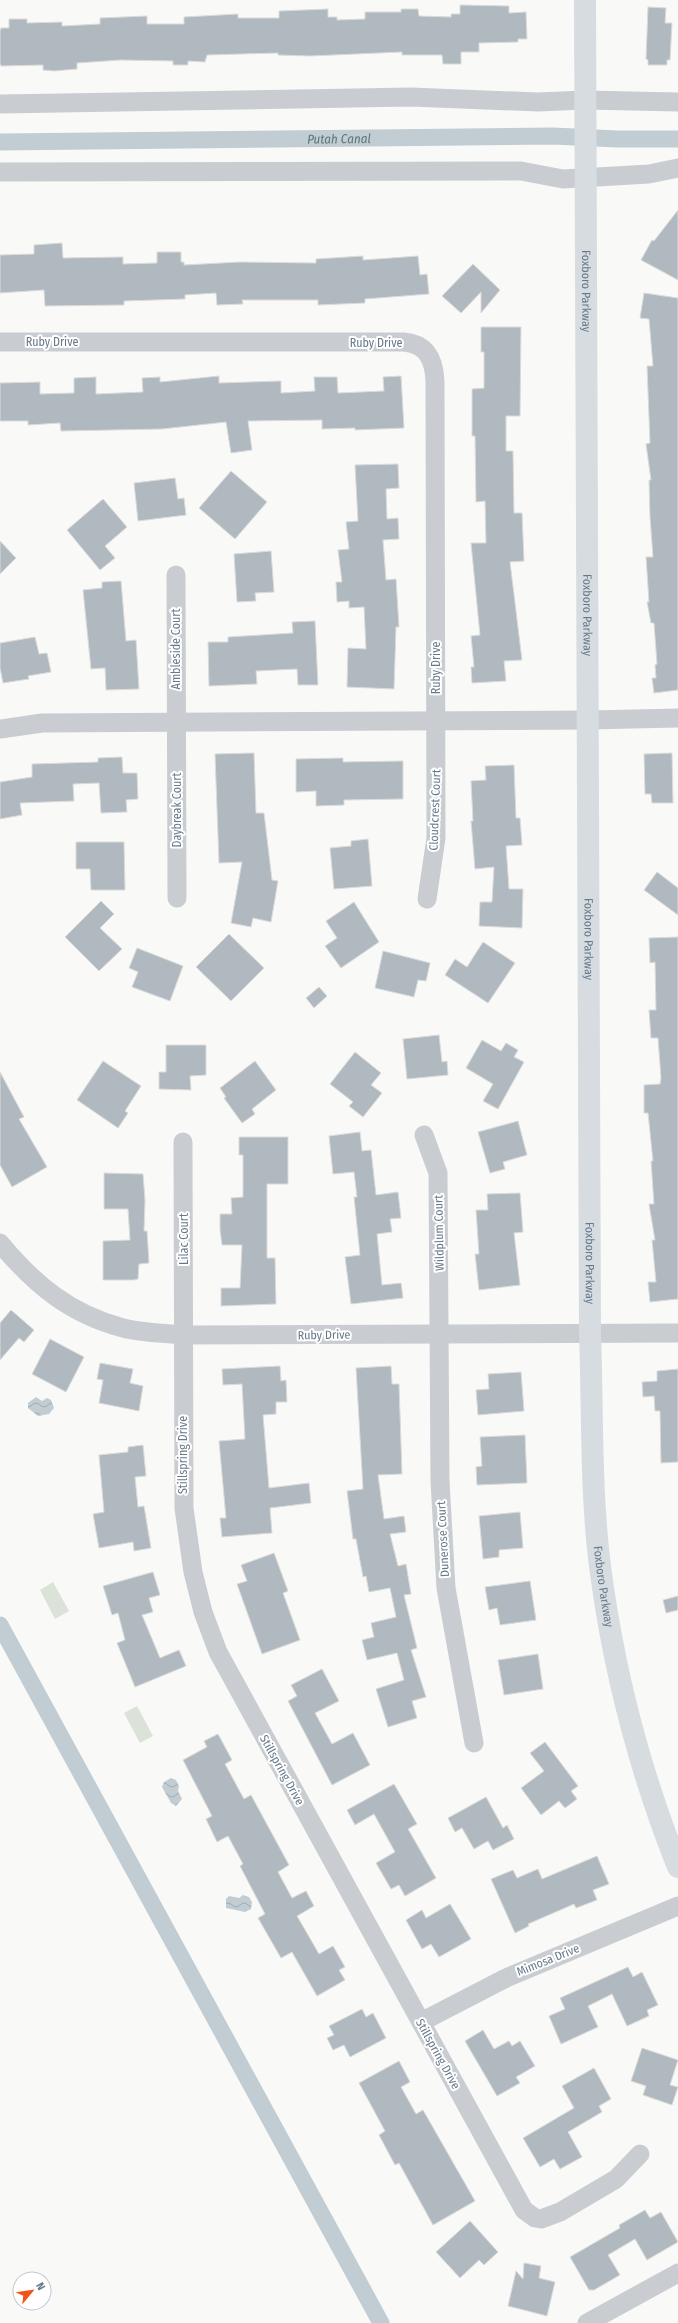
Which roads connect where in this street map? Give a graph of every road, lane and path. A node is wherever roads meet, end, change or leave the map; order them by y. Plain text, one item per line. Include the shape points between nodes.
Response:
1 (585, 0) edge
2 (678, 102) edge
3 (0, 104) edge
4 (585, 108) junction
5 (585, 168) junction
6 (678, 168) edge
7 (0, 172) edge
8 (0, 342) edge
9 (176, 575) dead end
10 (678, 718) edge
11 (588, 720) junction
12 (436, 721) junction
13 (176, 722) junction
14 (0, 729) edge
15 (178, 898) dead end
16 (427, 899) dead end
17 (424, 1135) dead end
18 (183, 1142) dead end
19 (0, 1243) edge
20 (678, 1333) edge
21 (441, 1334) junction
22 (590, 1334) junction
23 (184, 1335) junction
24 (474, 1743) dead end
25 (678, 1867) edge
26 (678, 1906) edge
27 (421, 2022) junction
28 (640, 2154) dead end
29 (678, 2273) edge
30 (587, 2323) edge

1 - 4 main road, Foxboro Parkway
2 - 4 street
3 - 4 street via 411,97 538,102
4 - 5 main road, Foxboro Parkway
5 - 6 street via 649,174
5 - 7 street via 563,179 521,171
5 - 11 main road, Foxboro Parkway
8 - 12 street, Ruby Drive via 404,342 419,345 425,350 431,357 435,373
9 - 13 street, Ambleside Court
10 - 11 street
11 - 12 street
11 - 22 main road, Foxboro Parkway
12 - 13 street
12 - 16 street, Cloudcrest Court via 436,838
13 - 14 street via 42,723
13 - 15 street, Daybreak Court
17 - 21 street, Wildplum Court via 438,1173
18 - 23 street, Lilac Court
19 - 23 street, Ruby Drive via 24,1272 49,1293 87,1316 124,1328
20 - 22 street, Ruby Drive
21 - 22 street, Ruby Drive
21 - 23 street, Ruby Drive
21 - 24 street, Dunerose Court via 440,1480 446,1588
22 - 25 main road, Foxboro Parkway via 595,1512 602,1580 634,1741 656,1813
23 - 27 street, Stillspring Drive via 184,1508 193,1572 203,1612 218,1652 246,1705
26 - 27 street, Mimosa Drive via 506,1978
27 - 28 street, Stillspring Drive via 524,2210 535,2218 541,2219 560,2212 595,2192 616,2179
29 - 30 street

